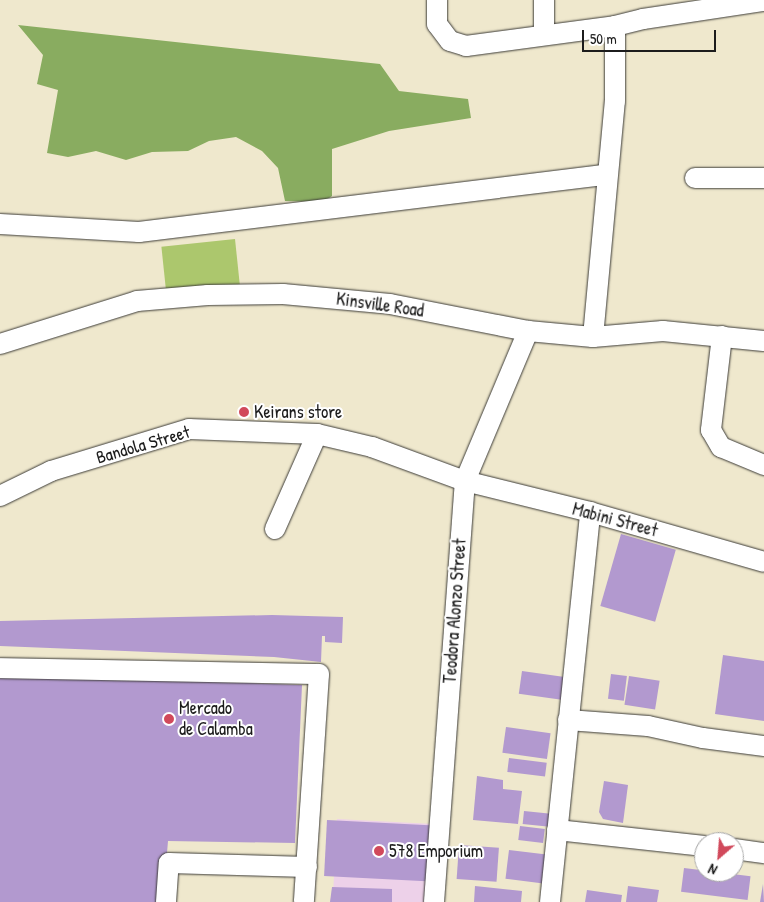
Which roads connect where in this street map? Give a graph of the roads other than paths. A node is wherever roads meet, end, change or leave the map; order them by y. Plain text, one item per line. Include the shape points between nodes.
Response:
1 (437, 0) edge
2 (544, 0) edge
3 (756, 1) edge
4 (643, 9) edge
5 (615, 26) junction
6 (544, 35) junction
7 (606, 175) junction
8 (695, 178) dead end
9 (764, 178) edge
10 (0, 224) edge
11 (528, 332) junction
12 (722, 336) junction
13 (593, 337) junction
14 (764, 341) edge
15 (0, 344) edge
16 (317, 434) junction
17 (764, 464) edge
18 (465, 481) junction
19 (0, 496) edge
20 (590, 512) junction
21 (275, 529) dead end
22 (764, 562) edge
23 (0, 668) edge
24 (568, 720) junction
25 (764, 746) edge
26 (557, 830) junction
27 (694, 845) edge
28 (744, 851) edge
29 (764, 853) edge
30 (307, 866) junction
31 (166, 902) edge
32 (304, 902) edge
33 (434, 902) edge
34 (550, 902) edge

1 - 6 street via 438,24 450,41 466,46
2 - 6 street
3 - 4 street
4 - 5 street
5 - 6 street
5 - 7 street via 615,101
7 - 10 street via 139,232
7 - 13 street
8 - 9 street
11 - 13 street, Kinsville Road
11 - 15 street, Kinsville Road via 390,304 264,294 136,301
11 - 18 street, Teodora Alonzo Street
12 - 13 street, Kinsville Road via 663,331
12 - 14 street, Kinsville Road
12 - 17 street via 711,430 721,447
16 - 18 street, Bandola Street via 372,447
16 - 19 street, Bandola Street via 189,430 51,471
16 - 21 street
18 - 20 street, Mabini Street
18 - 33 street, Teodora Alonzo Street
20 - 22 street, Mabini Street
20 - 24 street
23 - 30 street via 319,674
24 - 25 street via 648,726
24 - 26 street
26 - 27 street
26 - 34 street
28 - 29 street
30 - 31 street via 169,863
30 - 32 street

